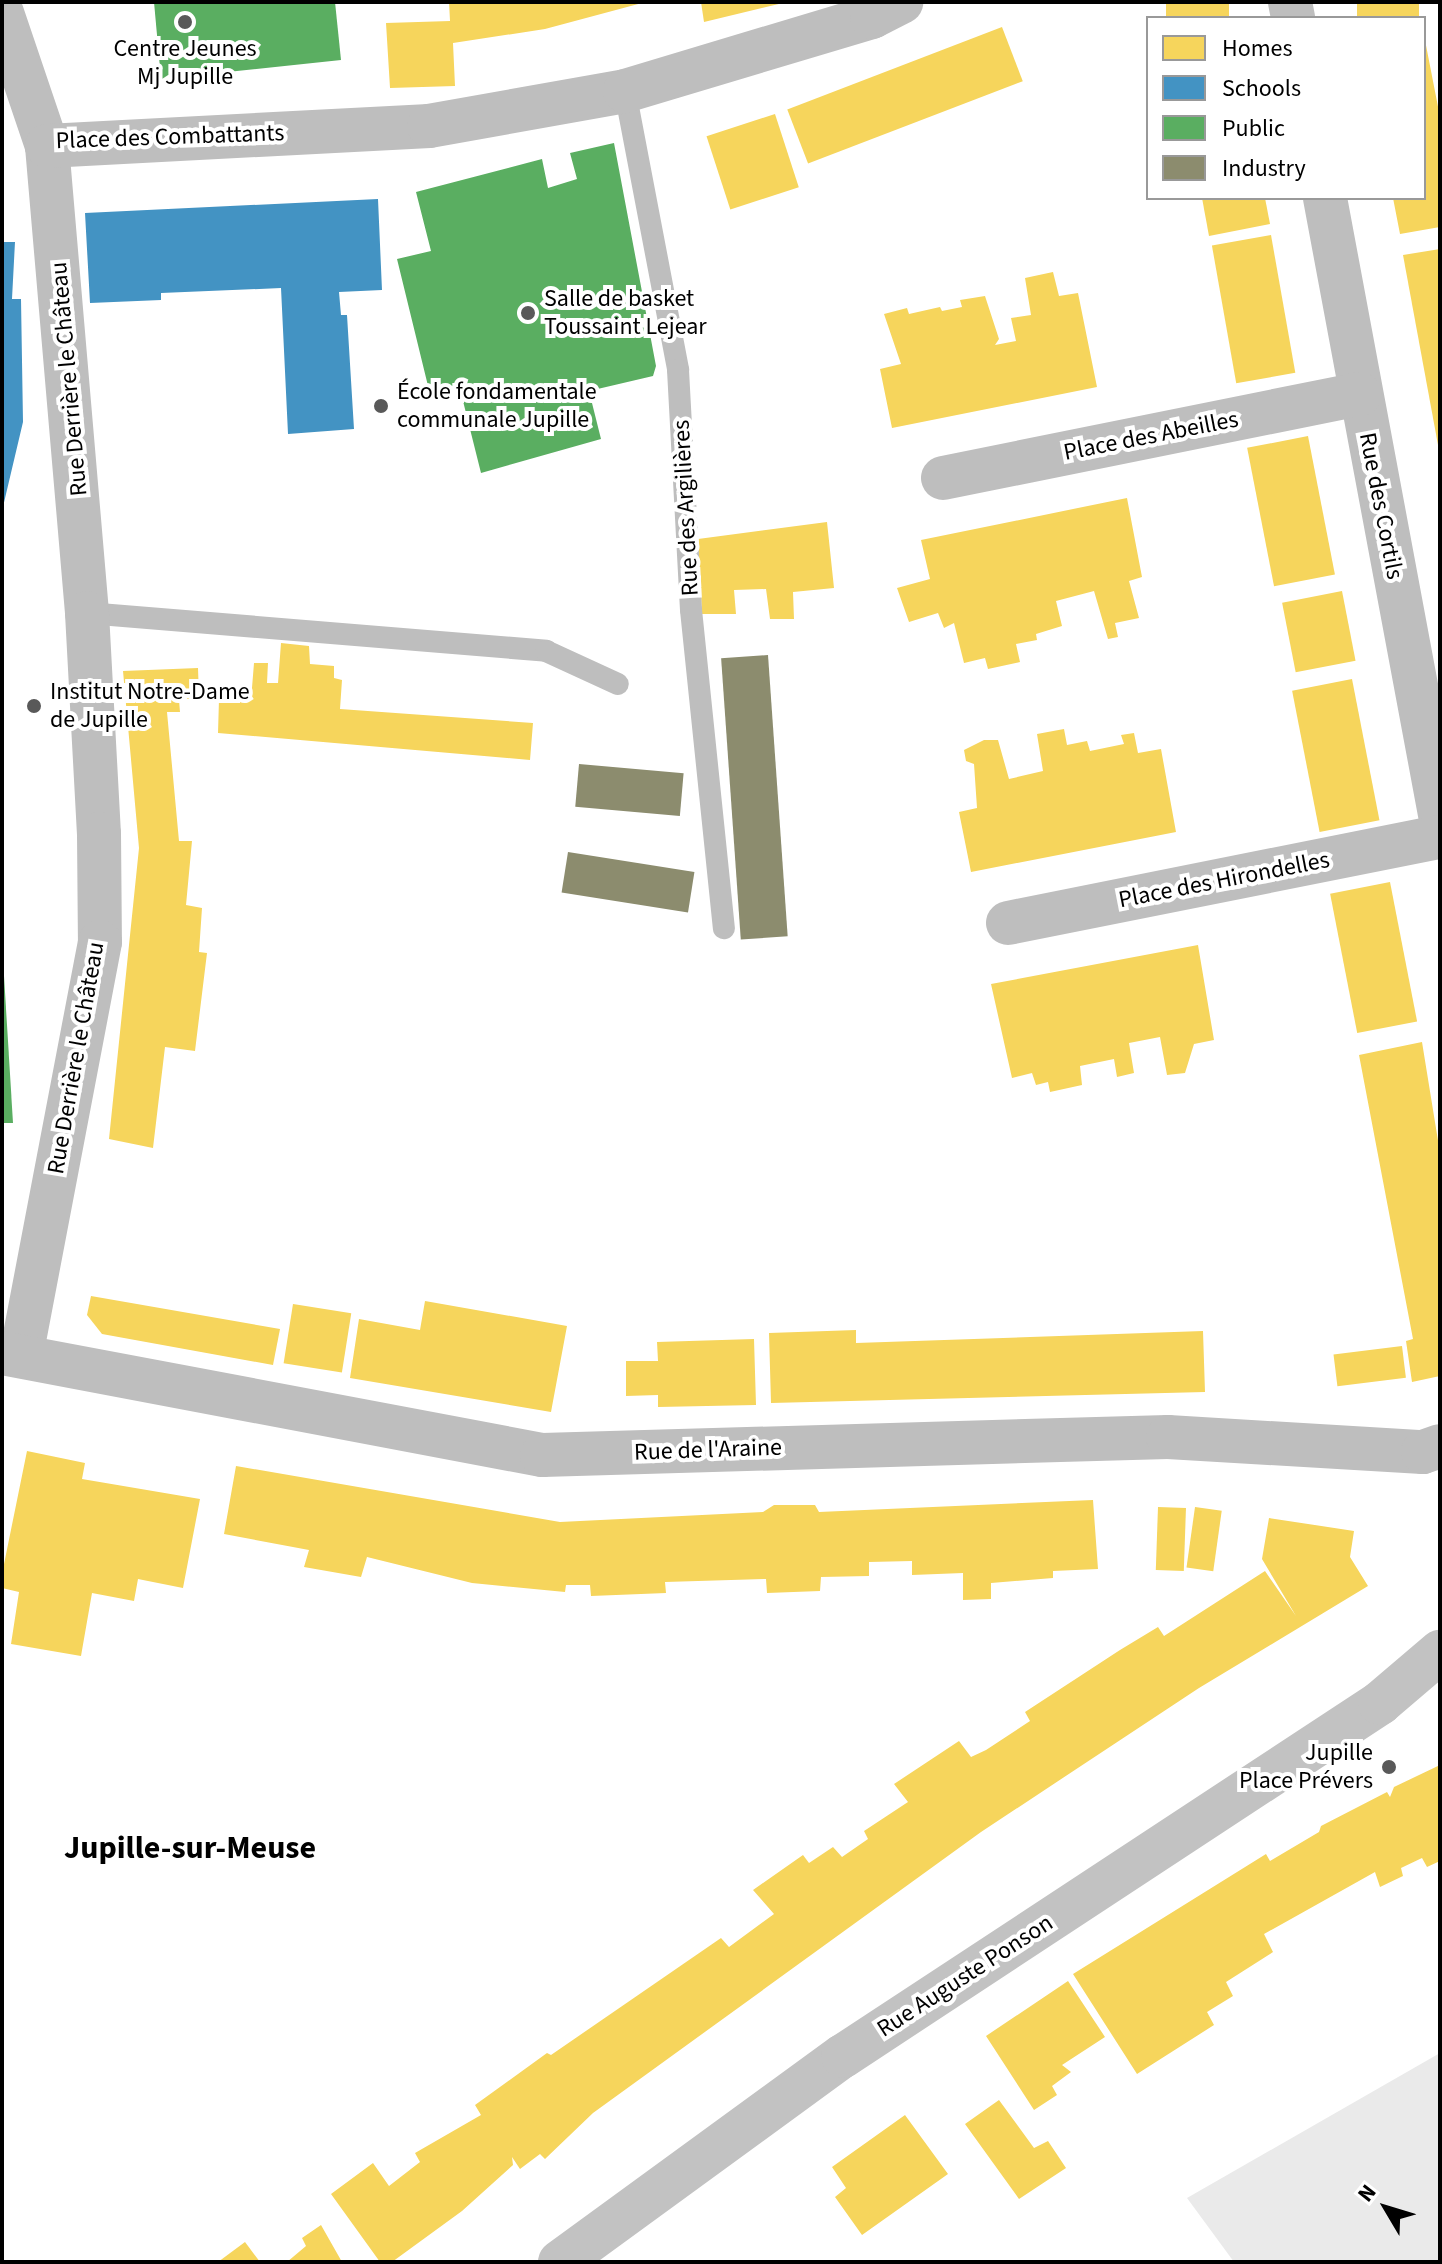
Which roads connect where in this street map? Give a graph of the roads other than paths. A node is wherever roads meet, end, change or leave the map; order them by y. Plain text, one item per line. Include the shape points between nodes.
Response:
1 (901, 2) edge
2 (2, 13) edge
3 (625, 91) junction
4 (47, 146) junction
5 (1325, 200) edge
6 (1360, 394) junction
7 (943, 478) dead end
8 (87, 613) junction
9 (618, 684) dead end
10 (1440, 814) edge
11 (1440, 837) edge
12 (1008, 923) dead end
13 (724, 928) dead end
14 (12, 1354) edge
15 (1434, 1453) edge
16 (1440, 1652) edge
17 (1440, 1677) edge
18 (1380, 1703) junction
19 (560, 2262) edge

1 - 3 street via 872,17
2 - 4 street, Place des Combattants
3 - 4 street, Place des Combattants via 429,126
3 - 13 lane, Rue des Argilières via 678,370 691,610
4 - 8 street, Rue Derrière le Château
5 - 6 street, Rue des Cortils
6 - 7 street, Place des Abeilles
6 - 10 street, Rue des Cortils
8 - 9 lane via 546,651
8 - 14 street, Rue Derrière le Château via 100,942
11 - 12 street, Place des Hirondelles
14 - 15 street, Rue de l'Araine via 542,1455 1168,1437
16 - 18 street, Rue Auguste Ponson
17 - 18 street, Rue Auguste Ponson
18 - 19 street, Rue Auguste Ponson via 843,2056

